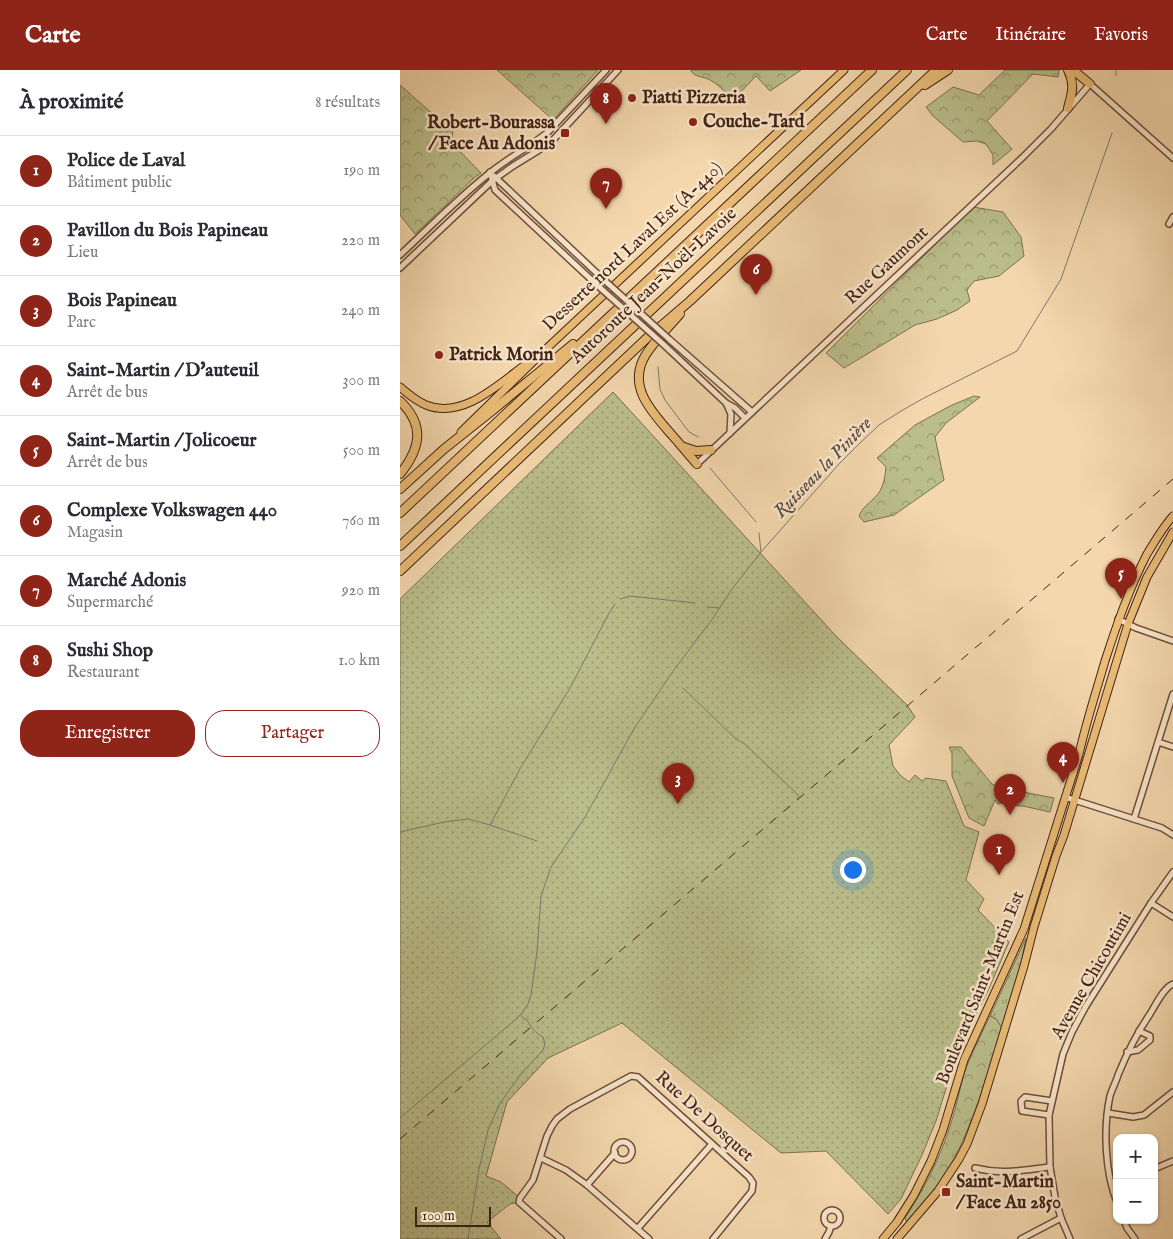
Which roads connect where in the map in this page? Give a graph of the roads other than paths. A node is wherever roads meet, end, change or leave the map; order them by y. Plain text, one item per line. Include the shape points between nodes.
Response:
1 (606, 70) edge
2 (618, 70) edge
3 (844, 70) edge
4 (872, 70) edge
5 (907, 70) edge
6 (936, 70) edge
7 (948, 70) edge
8 (1068, 70) edge
9 (1073, 70) edge
10 (1090, 84) junction
11 (906, 98) junction
12 (1068, 108) junction
13 (1173, 158) edge
14 (490, 172) junction
15 (494, 180) junction
16 (1173, 218) edge
17 (1169, 224) dead end
18 (400, 255) edge
19 (400, 268) edge
20 (628, 299) junction
21 (690, 301) junction
22 (546, 349) junction
23 (400, 387) edge
24 (400, 401) edge
25 (726, 403) junction
26 (752, 412) junction
27 (745, 418) junction
28 (730, 433) junction
29 (682, 446) junction
30 (444, 449) junction
31 (711, 450) junction
32 (697, 464) joint
33 (400, 474) edge
34 (400, 489) edge
35 (400, 513) edge
36 (1173, 516) edge
37 (1173, 532) edge
38 (400, 546) edge
39 (400, 570) edge
40 (1118, 620) junction
41 (1128, 624) junction
42 (1173, 641) edge
43 (1173, 694) edge
44 (1158, 742) junction
45 (1173, 746) edge
46 (1065, 797) junction
47 (1075, 800) junction
48 (1134, 819) junction
49 (1173, 835) edge
50 (1060, 847) junction
51 (1049, 848) junction
52 (1173, 872) edge
53 (1036, 891) junction
54 (1045, 894) junction
55 (1151, 903) junction
56 (1173, 917) edge
57 (1173, 984) edge
58 (1139, 1031) junction
59 (1127, 1052) junction
60 (1173, 1092) edge
61 (1052, 1101) junction
62 (1108, 1113) junction
63 (1049, 1115) junction
64 (712, 1144) junction
65 (615, 1153) dead end
66 (541, 1158) junction
67 (1173, 1160) edge
68 (1050, 1167) junction
69 (1158, 1167) edge
70 (976, 1168) dead end
71 (1114, 1179) edge
72 (1110, 1180) junction
73 (587, 1185) junction
74 (1113, 1189) edge
75 (1061, 1218) junction
76 (1126, 1224) edge
77 (831, 1226) dead end
78 (638, 1228) junction
79 (561, 1239) edge
80 (649, 1239) edge
81 (713, 1239) edge
82 (825, 1239) edge
83 (883, 1239) edge
84 (897, 1239) edge
85 (1021, 1239) edge
86 (1070, 1239) edge
87 (1135, 1239) edge

1 - 14 street via 548,132
2 - 15 street via 549,143
3 - 22 main road, Desserte nord Laval Est (A-440)
4 - 20 highway, Autoroute Jean-Noël-Lavoie
5 - 38 highway, Autoroute Jean-Noël-Lavoie
6 - 11 highway
7 - 11 highway
8 - 12 highway via 1073,84
9 - 10 highway
10 - 12 street, Rue Gaumont
10 - 13 street
11 - 21 highway
12 - 26 street, Rue Gaumont via 1023,157
14 - 15 street
14 - 18 street
15 - 19 street
15 - 25 street, bridge via 495,190
15 - 26 street, bridge
16 - 17 street
20 - 30 highway
20 - 35 highway, Autoroute Jean-Noël-Lavoie
21 - 29 highway via 648,352 639,374 640,388 648,406
21 - 39 highway
22 - 23 main road via 484,394 460,406 428,406
22 - 30 main road, Desserte nord Laval Est (A-440)
24 - 33 highway via 413,418 417,434 413,454
25 - 27 street
25 - 28 street via 731,414
26 - 27 street, Rue Gaumont
27 - 28 street, Rue Gaumont
28 - 31 street, Rue Gaumont
29 - 31 highway via 696,451
29 - 32 highway
30 - 34 highway, Desserte nord Laval Est (A-440)
31 - 32 street, Rue Gaumont
36 - 40 main road, Boulevard Saint-Martin Est via 1142,563
37 - 41 main road, Boulevard Saint-Martin Est via 1139,594
40 - 41 street
40 - 46 main road, Boulevard Saint-Martin Est
41 - 42 street
41 - 47 main road, Boulevard Saint-Martin Est
43 - 44 street
44 - 45 street
44 - 48 street
46 - 47 street
46 - 51 main road, Boulevard Saint-Martin Est
47 - 48 street
47 - 50 main road, Boulevard Saint-Martin Est
48 - 49 street
50 - 51 main road
50 - 54 main road, Boulevard Saint-Martin Est
51 - 53 main road, Boulevard Saint-Martin Est
52 - 55 street, Avenue Chicoutimi
53 - 54 main road
53 - 83 main road, Boulevard Saint-Martin Est via 1024,929 964,1060 931,1161 914,1195
54 - 84 main road, Boulevard Saint-Martin Est via 967,1144 943,1184
55 - 56 street
55 - 61 street, Avenue Chicoutimi via 1072,1032 1063,1054
57 - 58 street via 1161,996
58 - 59 street
58 - 59 street via 1150,1036 1150,1040 1138,1050
59 - 62 street via 1110,1095
60 - 62 street via 1144,1115
61 - 63 street, Avenue Chicoutimi
61 - 63 street via 1025,1097 1021,1101 1022,1111
62 - 72 street via 1106,1154
63 - 68 street, Avenue Chicoutimi
64 - 66 street, Rue De Dosquet via 638,1077 630,1076 570,1109 557,1120 547,1136
64 - 78 street
64 - 81 street, Rue De Dosquet via 753,1183 752,1191
65 - 73 street
66 - 73 street
66 - 79 street, Rue De Dosquet via 533,1180 519,1202
67 - 69 street
68 - 70 street via 1008,1172
68 - 75 street, Avenue Chicoutimi
71 - 72 street
72 - 74 street
73 - 78 street
75 - 85 street
75 - 86 street, Avenue Chicoutimi
76 - 87 street
77 - 82 street
78 - 80 street

